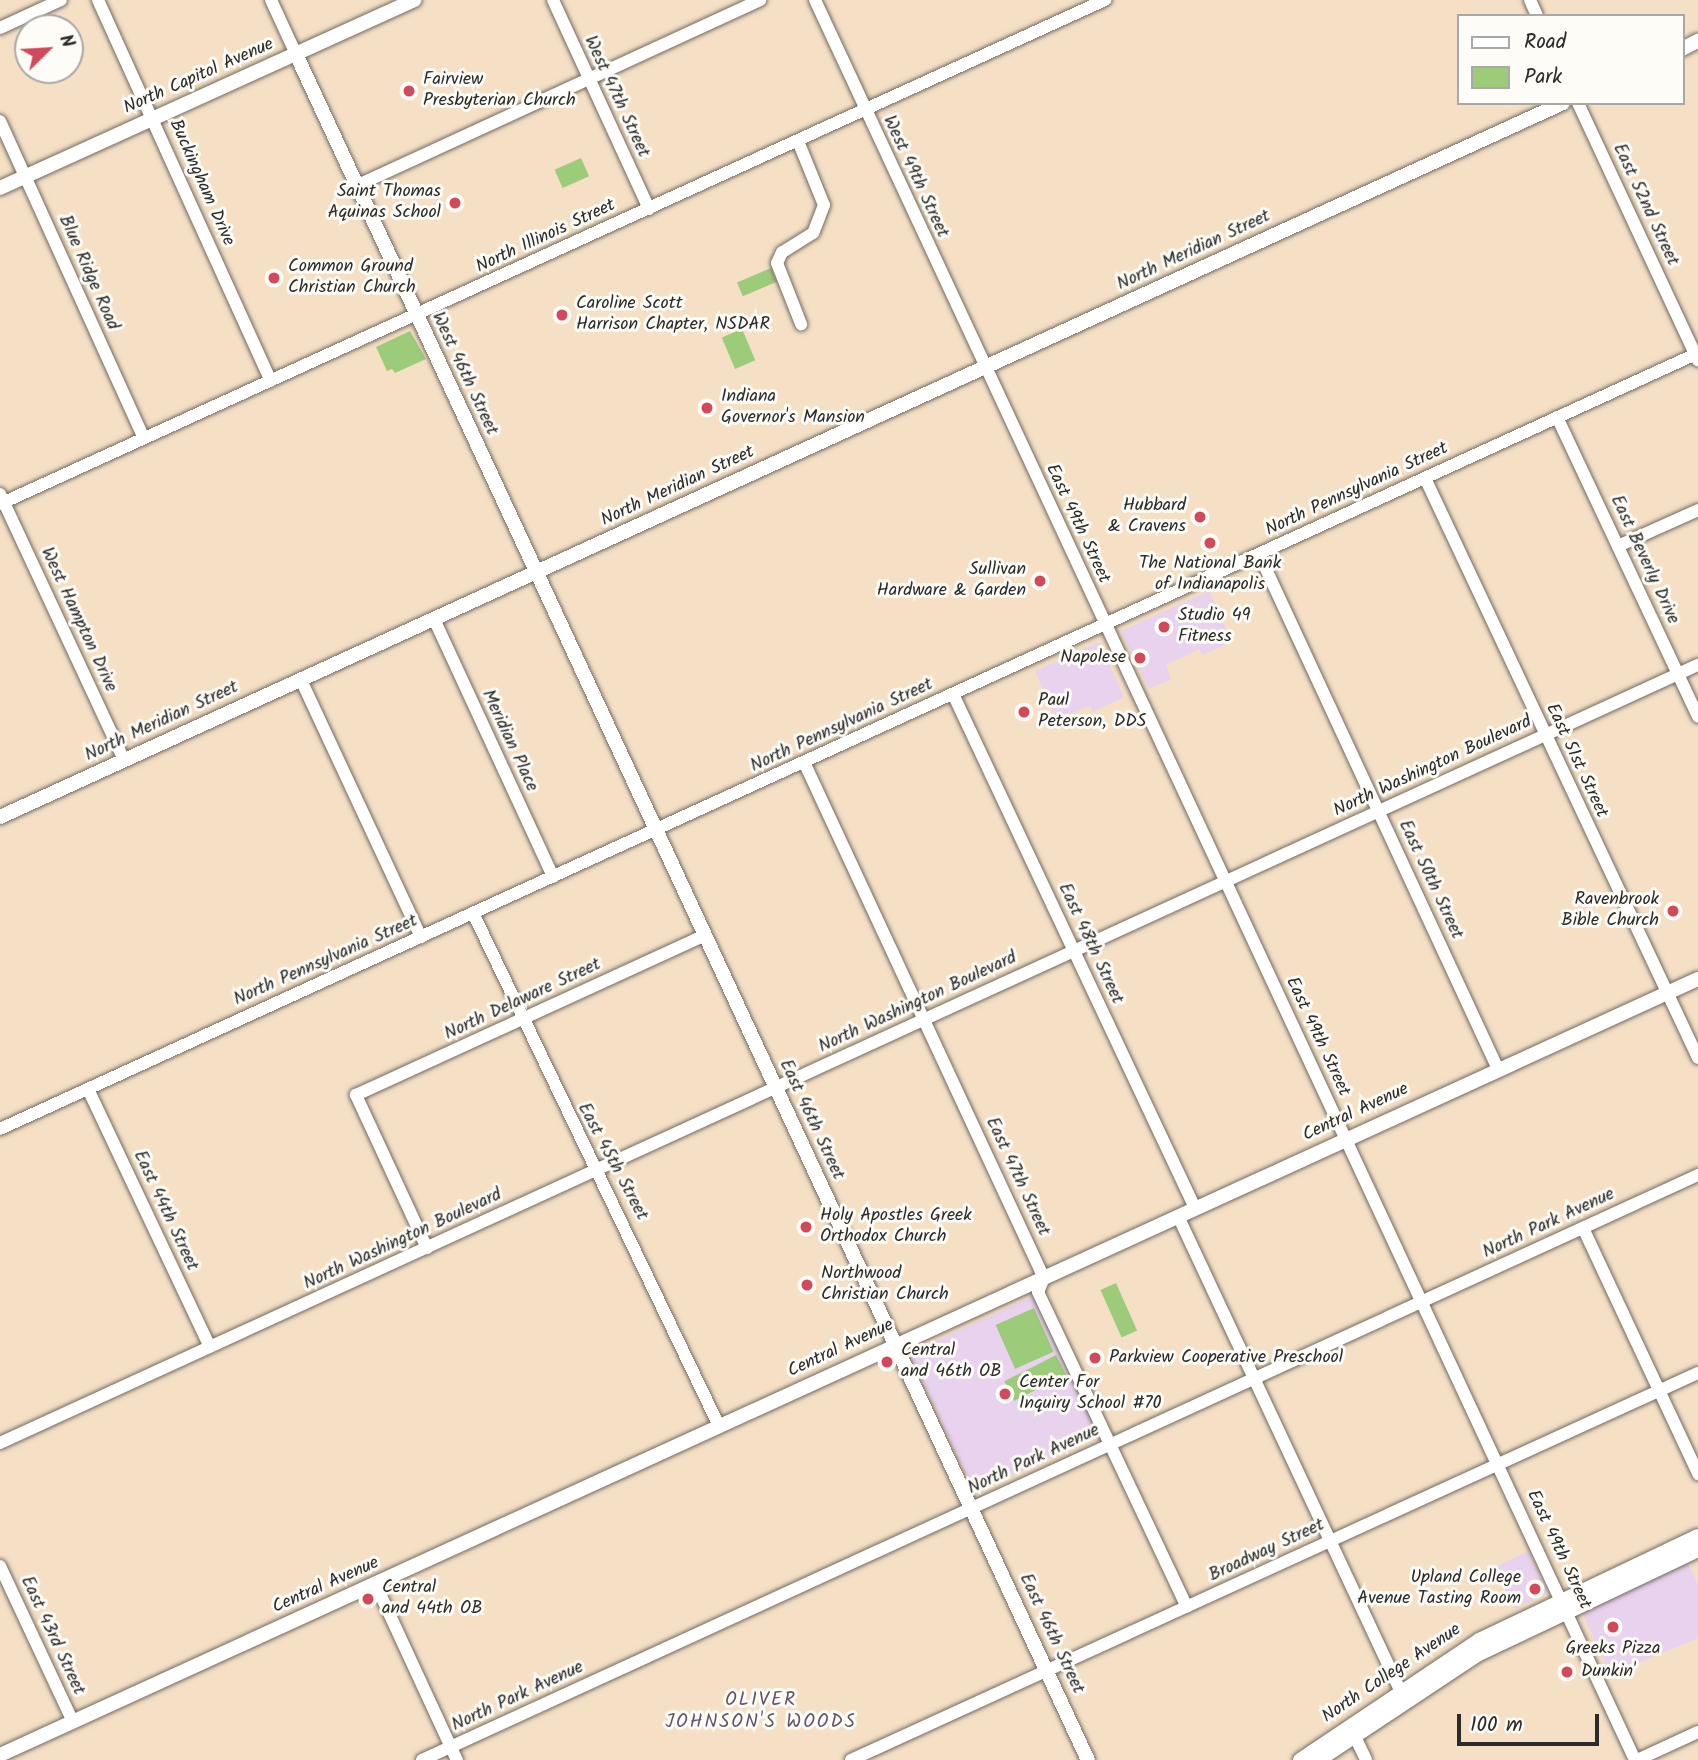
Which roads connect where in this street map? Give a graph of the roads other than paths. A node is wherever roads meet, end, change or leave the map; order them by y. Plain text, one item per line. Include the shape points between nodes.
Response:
1 (61, 0) edge
2 (98, 0) edge
3 (271, 0) edge
4 (414, 0) edge
5 (552, 0) edge
6 (760, 0) edge
7 (815, 0) edge
8 (1105, 0) edge
9 (0, 28) edge
10 (296, 54) junction
11 (589, 79) junction
12 (1559, 105) edge
13 (1579, 105) edge
14 (864, 110) junction
15 (152, 119) junction
16 (0, 121) edge
17 (798, 141) junction
18 (25, 177) junction
19 (356, 186) junction
20 (0, 188) edge
21 (649, 209) junction
22 (415, 316) junction
23 (801, 324) dead end
24 (1697, 356) edge
25 (984, 368) junction
26 (271, 381) junction
27 (1557, 417) junction
28 (144, 438) junction
29 (1424, 478) junction
30 (1, 500) edge
31 (1698, 509) edge
32 (1618, 546) junction
33 (1259, 554) junction
34 (536, 573) junction
35 (434, 619) junction
36 (1105, 625) junction
37 (1698, 665) edge
38 (1678, 674) junction
39 (300, 680) junction
40 (953, 694) junction
41 (1698, 717) edge
42 (1545, 735) junction
43 (124, 760) junction
44 (804, 762) junction
45 (1378, 811) junction
46 (0, 817) edge
47 (655, 830) junction
48 (553, 877) junction
49 (1225, 881) junction
50 (473, 914) junction
51 (704, 936) junction
52 (421, 937) junction
53 (1074, 951) junction
54 (1698, 979) edge
55 (1667, 993) junction
56 (523, 1020) junction
57 (925, 1020) junction
58 (1698, 1058) edge
59 (1498, 1069) junction
60 (775, 1088) junction
61 (88, 1089) junction
62 (0, 1129) edge
63 (1346, 1139) junction
64 (595, 1169) junction
65 (1698, 1175) edge
66 (1195, 1208) junction
67 (1178, 1216) junction
68 (1583, 1227) junction
69 (427, 1248) junction
70 (1044, 1278) junction
71 (1423, 1301) junction
72 (895, 1346) junction
73 (210, 1348) junction
74 (1698, 1373) edge
75 (1254, 1379) junction
76 (1659, 1391) junction
77 (719, 1426) junction
78 (0, 1443) edge
79 (1111, 1444) junction
80 (1499, 1465) junction
81 (1698, 1474) edge
82 (971, 1509) junction
83 (1698, 1536) edge
84 (1330, 1542) junction
85 (1698, 1550) edge
86 (0, 1566) edge
87 (376, 1585) junction
88 (1564, 1604) junction
89 (1187, 1607) junction
90 (1046, 1670) junction
91 (1400, 1690) junction
92 (73, 1722) junction
93 (1698, 1732) edge
94 (1355, 1737) junction
95 (451, 1746) junction
96 (0, 1755) edge
97 (422, 1760) edge
98 (457, 1760) edge
99 (851, 1760) edge
100 (1088, 1760) edge
101 (1300, 1760) edge
102 (1320, 1760) edge
103 (1366, 1760) edge
104 (1636, 1760) edge

1 - 9 street
2 - 15 street, Buckingham Drive
3 - 10 street, West 46th Street
4 - 10 main road, North Capitol Avenue
5 - 11 street, West 47th Street
6 - 11 street
7 - 14 street, West 49th Street
8 - 14 street, North Illinois Street
10 - 15 main road, North Capitol Avenue
10 - 19 main road, West 46th Street
11 - 19 street
11 - 21 street, West 47th Street
12 - 25 main road, North Meridian Street
13 - 24 street, East 52nd Street
14 - 17 street, North Illinois Street
14 - 25 street, West 49th Street
15 - 18 main road, North Capitol Avenue
15 - 26 street, Buckingham Drive
16 - 18 street, Blue Ridge Road
17 - 21 street, North Illinois Street
17 - 23 street via 824,205 813,233 782,252 777,263
18 - 20 main road, North Capitol Avenue
18 - 28 street, Blue Ridge Road
19 - 22 main road, West 46th Street
21 - 22 street, North Illinois Street
22 - 26 street, North Illinois Street
22 - 34 main road, West 46th Street
24 - 27 street, North Pennsylvania Street
25 - 34 main road, North Meridian Street
25 - 36 street, East 49th Street
26 - 28 street, North Illinois Street
27 - 29 street, North Pennsylvania Street
27 - 32 street, East Beverly Drive
28 - 30 street, North Illinois Street
29 - 33 street, North Pennsylvania Street
29 - 42 street, East 51st Street
30 - 43 street, West Hampton Drive
31 - 32 street
32 - 38 street, East Beverly Drive
33 - 36 street, North Pennsylvania Street
33 - 45 street, East 50th Street
34 - 35 main road, North Meridian Street
34 - 47 main road, East 46th Street
35 - 39 main road, North Meridian Street
35 - 48 street, Meridian Place
36 - 40 street, North Pennsylvania Street
36 - 49 street, East 49th Street
37 - 38 street, North Washington Boulevard
38 - 41 street, East Beverly Drive
38 - 42 street, North Washington Boulevard
39 - 43 main road, North Meridian Street
39 - 52 street
40 - 44 street, North Pennsylvania Street
40 - 53 street, East 48th Street
42 - 45 street, North Washington Boulevard
42 - 55 street, East 51st Street
43 - 46 main road, North Meridian Street
44 - 47 street, North Pennsylvania Street
44 - 57 street, East 47th Street
45 - 49 street, North Washington Boulevard
45 - 59 street, East 50th Street
47 - 48 street, North Pennsylvania Street
47 - 51 main road, East 46th Street
48 - 50 street, North Pennsylvania Street
49 - 53 street, North Washington Boulevard
49 - 63 street, East 49th Street
50 - 52 street, North Pennsylvania Street
50 - 56 street, East 45th Street
51 - 56 street, North Delaware Street
51 - 60 main road, East 46th Street
52 - 61 street, North Pennsylvania Street
53 - 57 street, North Washington Boulevard
53 - 66 street, East 48th Street
54 - 55 main road, Central Avenue
55 - 58 street, East 51st Street
55 - 59 main road, Central Avenue
56 - 64 street, East 45th Street
56 - 69 street, North Delaware Street via 356,1096
57 - 60 street, North Washington Boulevard
57 - 70 street, East 47th Street
59 - 63 main road, Central Avenue
60 - 64 street, North Washington Boulevard
60 - 72 main road, East 46th Street
61 - 62 street, North Pennsylvania Street
61 - 73 street, East 44th Street
63 - 66 main road, Central Avenue
63 - 71 street, East 49th Street
64 - 69 street, North Washington Boulevard
64 - 77 street, East 45th Street via 603,1177
65 - 68 street, North Park Avenue
66 - 67 main road, Central Avenue
67 - 70 main road, Central Avenue
67 - 75 street
68 - 71 street, North Park Avenue
68 - 76 street
69 - 73 street, North Washington Boulevard
70 - 72 main road, Central Avenue
70 - 79 street, East 47th Street via 1038,1292
71 - 75 street, North Park Avenue
71 - 80 street, East 49th Street
72 - 77 main road, Central Avenue
72 - 82 main road, East 46th Street
73 - 78 street, North Washington Boulevard
74 - 76 street, Broadway Street
75 - 79 street, North Park Avenue
75 - 84 street
76 - 80 street, Broadway Street
76 - 81 street
77 - 87 main road, Central Avenue
79 - 82 street, North Park Avenue
79 - 89 street, East 47th Street
80 - 84 street, Broadway Street
80 - 88 street, East 49th Street
82 - 90 main road, East 46th Street
82 - 95 street, North Park Avenue
83 - 88 main road, North College Avenue
84 - 89 street, Broadway Street
84 - 91 street
85 - 88 main road, North College Avenue
86 - 92 street, East 43rd Street
87 - 92 main road, Central Avenue
87 - 95 street
88 - 91 main road, North College Avenue via 1479,1640
88 - 94 main road, North College Avenue
88 - 104 street, East 49th Street
89 - 90 street, Broadway Street
90 - 99 street, Broadway Street
90 - 100 main road, East 46th Street
91 - 101 main road, North College Avenue
92 - 96 main road, Central Avenue
93 - 104 street
94 - 102 main road, North College Avenue
94 - 103 street
95 - 97 street, North Park Avenue
95 - 98 street

